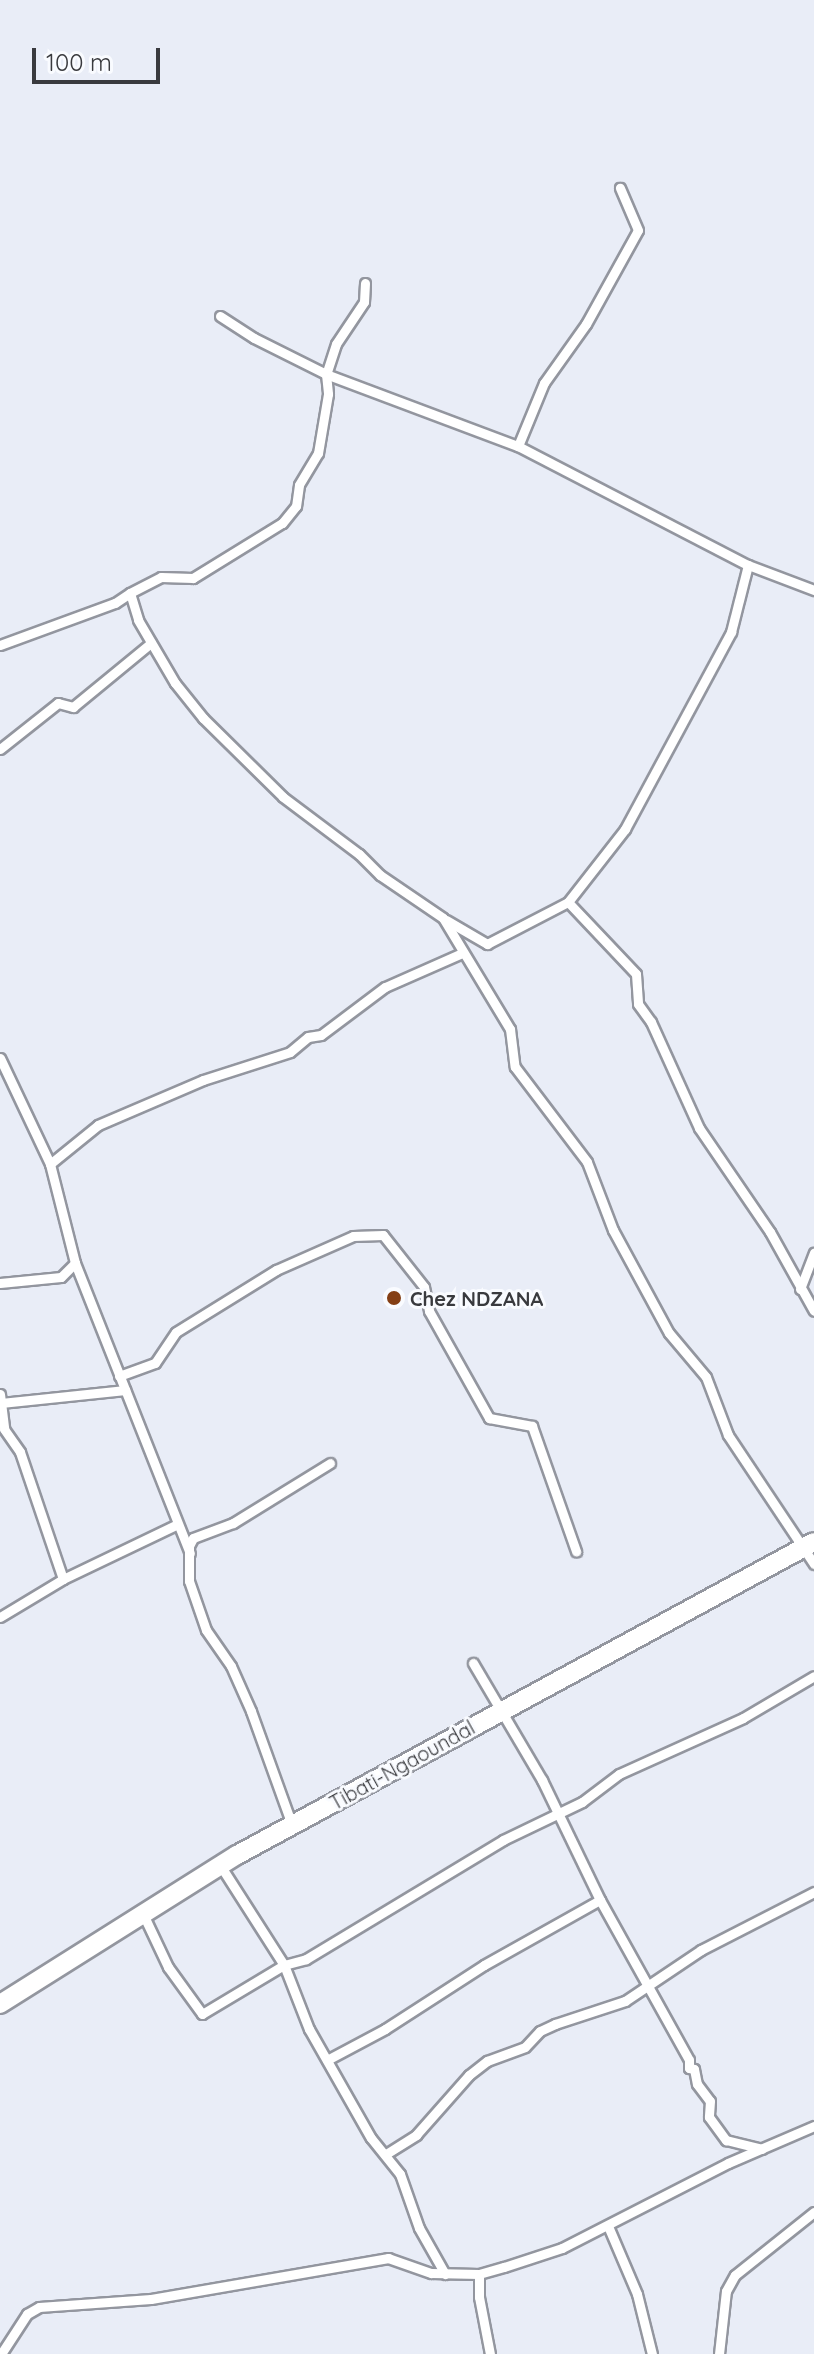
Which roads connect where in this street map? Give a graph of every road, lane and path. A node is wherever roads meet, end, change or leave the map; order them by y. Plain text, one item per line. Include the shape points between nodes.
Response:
1 (620, 188) dead end
2 (365, 283) dead end
3 (220, 316) dead end
4 (326, 374) junction
5 (518, 446) junction
6 (748, 565) junction
7 (814, 590) edge
8 (130, 593) junction
9 (151, 643) junction
10 (0, 645) edge
11 (0, 749) edge
12 (568, 902) junction
13 (443, 918) junction
14 (462, 953) junction
15 (0, 1058) edge
16 (50, 1164) junction
17 (814, 1253) edge
18 (75, 1263) junction
19 (0, 1283) edge
20 (800, 1289) junction
21 (811, 1300) edge
22 (814, 1311) edge
23 (119, 1376) junction
24 (125, 1390) junction
25 (1, 1400) edge
26 (330, 1463) dead end
27 (178, 1524) junction
28 (810, 1544) edge
29 (576, 1551) dead end
30 (190, 1553) junction
31 (814, 1564) edge
32 (63, 1579) junction
33 (0, 1617) edge
34 (473, 1663) dead end
35 (814, 1676) edge
36 (501, 1711) junction
37 (560, 1813) junction
38 (292, 1825) junction
39 (220, 1865) junction
40 (814, 1892) edge
41 (600, 1900) junction
42 (143, 1913) junction
43 (284, 1965) junction
44 (648, 1985) junction
45 (0, 2004) edge
46 (327, 2060) junction
47 (814, 2126) edge
48 (762, 2149) junction
49 (386, 2154) junction
50 (814, 2212) edge
51 (608, 2226) junction
52 (445, 2274) junction
53 (479, 2274) junction
54 (1, 2354) edge
55 (490, 2354) edge
56 (652, 2354) edge
57 (719, 2354) edge

1 - 5 street via 638,230 586,324 544,383
2 - 4 street via 364,302 336,344
3 - 4 street
4 - 5 street
4 - 8 street via 328,394 318,453 299,485 296,506 282,523 193,578 161,577
5 - 6 street
6 - 7 street
6 - 12 street via 731,632 625,829
8 - 9 street
8 - 10 street
9 - 11 street via 73,707 58,703
9 - 13 street via 203,718 283,797
12 - 13 street via 487,944
12 - 20 street via 636,974 638,1004 699,1128 770,1232
13 - 14 street
14 - 16 street via 385,987 290,1052 212,1077 98,1125
14 - 28 street via 510,1029 515,1067 587,1162 613,1230 669,1333 706,1377 728,1435
15 - 16 street
16 - 18 street
17 - 20 street
18 - 19 street via 61,1277
18 - 23 street
20 - 21 street
21 - 22 street
23 - 24 street
23 - 29 street via 155,1363 176,1332 276,1270 353,1236 383,1235 424,1287 429,1311 489,1418 532,1426
24 - 25 street
24 - 27 street
25 - 32 street via 4,1429 20,1452
26 - 30 street via 233,1523 193,1538
27 - 30 street
27 - 32 street
28 - 31 street
28 - 36 highway, Tibati-Ngaoundal
30 - 38 street via 189,1581 206,1630 231,1666 251,1711
32 - 33 street
34 - 36 street
35 - 37 street via 752,1714 619,1774
36 - 37 street
36 - 38 highway, Tibati-Ngaoundal
37 - 41 street
37 - 43 street via 503,1840 328,1948
38 - 39 highway, Tibati-Ngaoundal
39 - 42 highway, Tibati-Ngaoundal
39 - 43 street
40 - 44 street via 711,1945
41 - 44 street
41 - 46 street
42 - 43 street via 168,1967 202,2014
42 - 45 highway, Tibati-Ngaoundal
43 - 46 street via 303,2018
44 - 48 street via 710,2101 709,2117 726,2140
44 - 49 street via 625,2001 555,2024 525,2047 487,2061 416,2135
46 - 49 street via 371,2138
47 - 48 street
48 - 51 street
49 - 52 street
50 - 57 street via 735,2275 726,2291
51 - 53 street via 562,2248
51 - 56 street via 637,2294
52 - 53 street
52 - 54 street via 388,2258 151,2299 39,2307 27,2314
53 - 55 street

